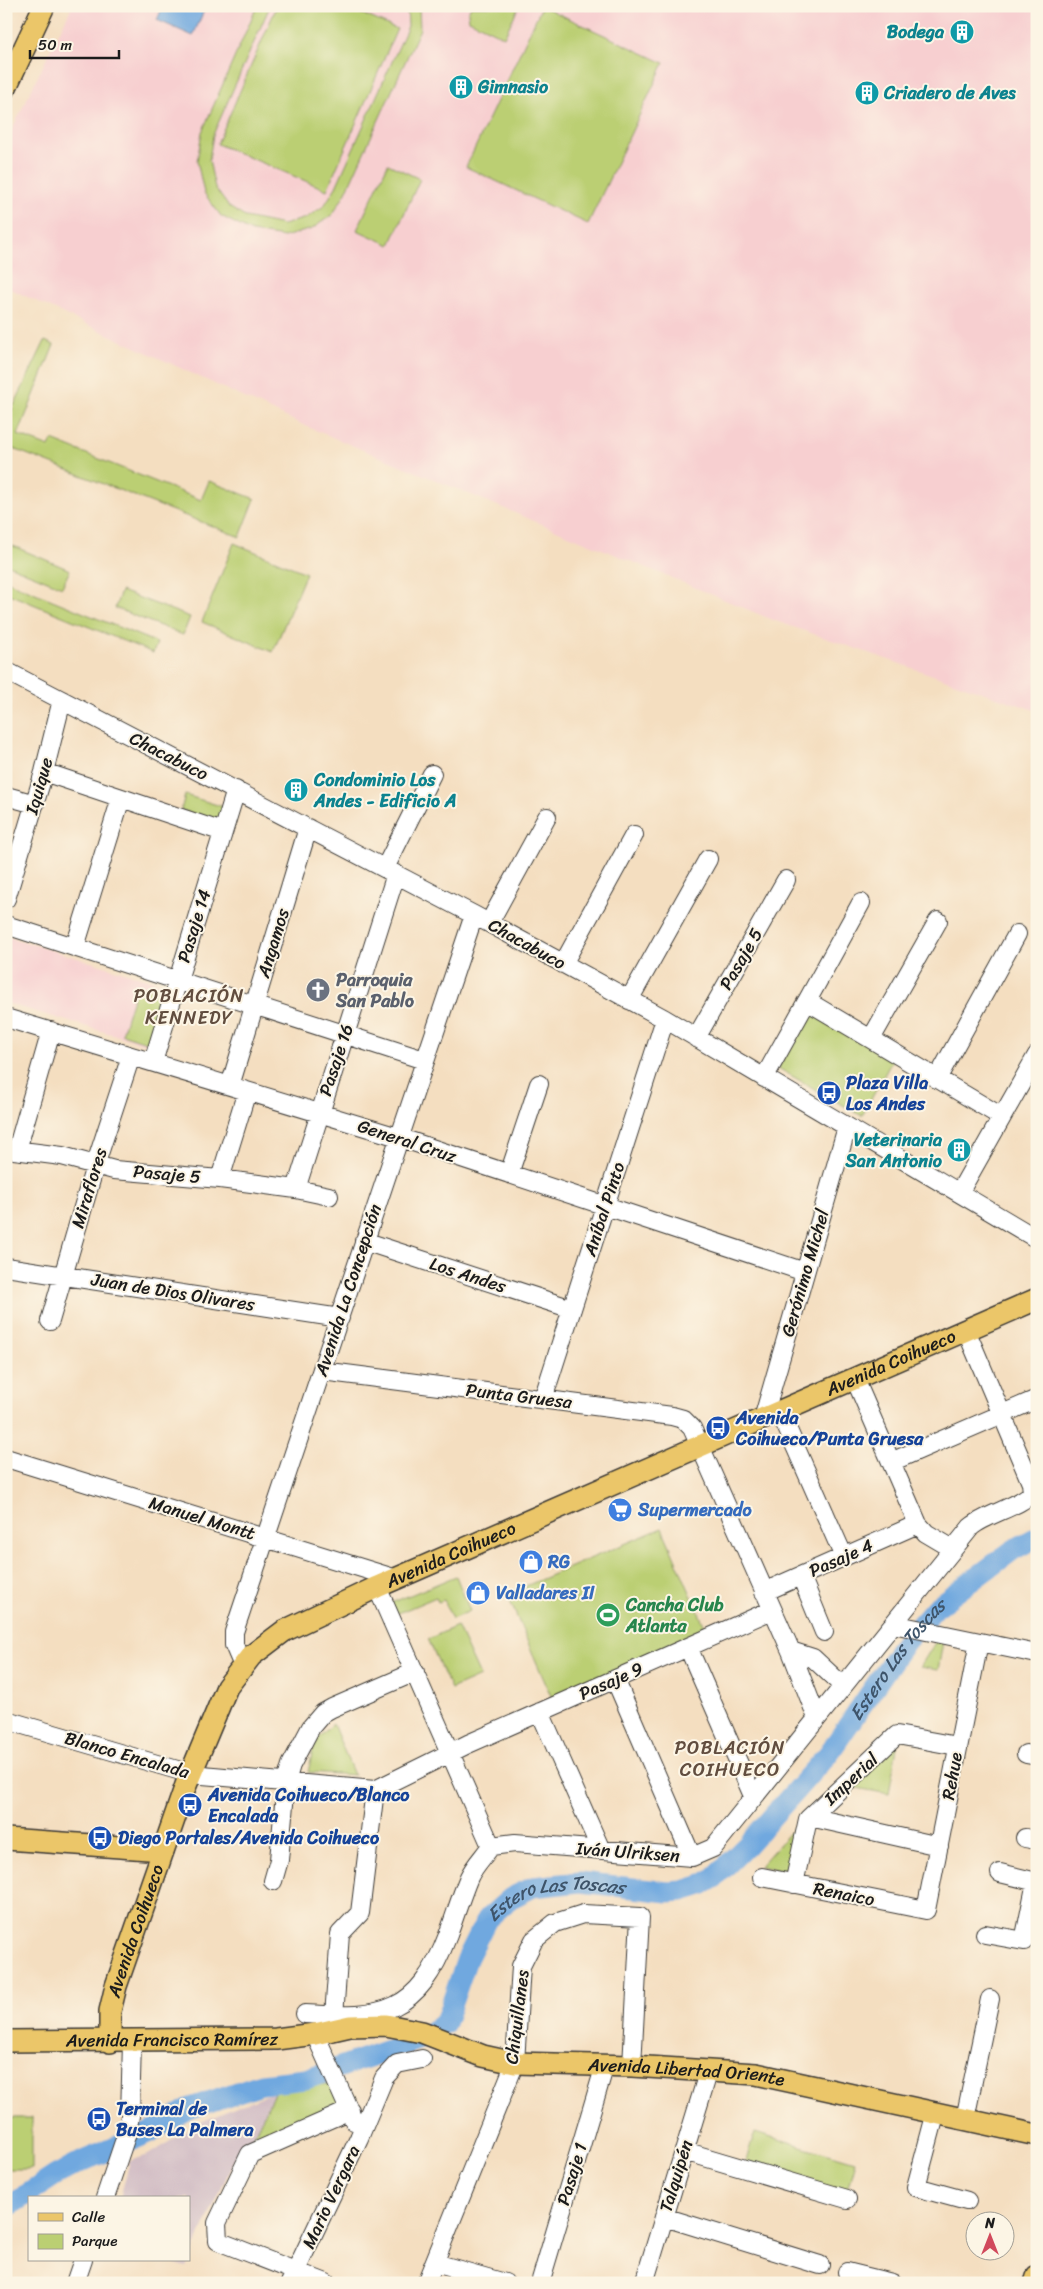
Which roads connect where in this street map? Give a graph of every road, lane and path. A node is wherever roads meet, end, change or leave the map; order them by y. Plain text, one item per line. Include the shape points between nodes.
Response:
1 (44, 6) edge
2 (6, 88) edge
3 (6, 671) edge
4 (62, 700) junction
5 (44, 772) junction
6 (432, 774) dead end
7 (236, 790) junction
8 (6, 796) edge
9 (121, 798) junction
10 (34, 804) junction
11 (547, 816) dead end
12 (308, 828) junction
13 (223, 832) junction
14 (634, 835) dead end
15 (708, 859) dead end
16 (390, 871) junction
17 (786, 880) dead end
18 (6, 899) edge
19 (861, 903) dead end
20 (481, 919) junction
21 (938, 921) dead end
22 (6, 925) edge
23 (1017, 934) dead end
24 (74, 947) junction
25 (563, 964) junction
26 (178, 980) junction
27 (629, 1000) junction
28 (807, 1001) junction
29 (254, 1005) junction
30 (6, 1018) edge
31 (664, 1019) junction
32 (51, 1031) junction
33 (344, 1034) junction
34 (696, 1038) junction
35 (870, 1039) junction
36 (131, 1056) junction
37 (1037, 1056) edge
38 (424, 1060) junction
39 (153, 1062) junction
40 (764, 1078) junction
41 (937, 1079) junction
42 (539, 1084) dead end
43 (230, 1086) junction
44 (247, 1091) junction
45 (319, 1113) junction
46 (1002, 1117) junction
47 (847, 1127) junction
48 (398, 1137) junction
49 (12, 1150) edge
50 (95, 1166) junction
51 (509, 1174) junction
52 (220, 1179) junction
53 (296, 1189) junction
54 (959, 1193) junction
55 (329, 1196) dead end
56 (605, 1206) junction
57 (1036, 1235) edge
58 (364, 1241) junction
59 (6, 1267) edge
60 (805, 1272) junction
61 (64, 1274) junction
62 (1037, 1300) edge
63 (572, 1309) junction
64 (340, 1318) junction
65 (50, 1321) dead end
66 (966, 1330) junction
67 (322, 1371) junction
68 (855, 1379) junction
69 (543, 1399) junction
70 (1037, 1399) edge
71 (1002, 1414) junction
72 (771, 1415) junction
73 (700, 1447) junction
74 (6, 1458) edge
75 (891, 1462) junction
76 (918, 1524) junction
77 (265, 1538) junction
78 (953, 1549) junction
79 (844, 1557) junction
80 (801, 1576) junction
81 (397, 1579) junction
82 (377, 1587) junction
83 (764, 1592) junction
84 (772, 1610) junction
85 (900, 1625) junction
86 (824, 1632) dead end
87 (979, 1642) junction
88 (688, 1647) junction
89 (791, 1651) junction
90 (1037, 1654) edge
91 (243, 1666) junction
92 (415, 1672) junction
93 (615, 1679) junction
94 (843, 1686) junction
95 (540, 1712) junction
96 (817, 1718) junction
97 (6, 1720) edge
98 (958, 1746) junction
99 (451, 1754) junction
100 (190, 1774) junction
101 (286, 1782) junction
102 (375, 1790) junction
103 (753, 1796) junction
104 (810, 1817) junction
105 (6, 1839) edge
106 (491, 1846) junction
107 (939, 1846) junction
108 (162, 1850) junction
109 (602, 1850) junction
110 (692, 1857) junction
111 (1000, 1873) dead end
112 (762, 1877) dead end
113 (273, 1881) dead end
114 (1037, 1882) edge
115 (794, 1884) junction
116 (926, 1910) joint
117 (985, 1934) dead end
118 (990, 1999) dead end
119 (305, 2014) dead end
120 (335, 2022) junction
121 (6, 2042) edge
122 (110, 2042) junction
123 (132, 2042) junction
124 (319, 2042) junction
125 (422, 2059) dead end
126 (515, 2062) junction
127 (605, 2065) junction
128 (632, 2066) junction
129 (709, 2070) junction
130 (350, 2110) junction
131 (936, 2112) junction
132 (965, 2119) junction
133 (1037, 2135) edge
134 (359, 2138) junction
135 (684, 2151) junction
136 (106, 2196) edge
137 (847, 2199) dead end
138 (967, 2201) dead end
139 (664, 2217) junction
140 (82, 2262) edge
141 (435, 2263) junction
142 (820, 2265) dead end
143 (847, 2272) dead end
144 (293, 2277) edge
145 (1037, 2277) edge
146 (75, 2283) edge
147 (326, 2283) edge
148 (426, 2283) edge
149 (505, 2283) edge
150 (540, 2283) edge
151 (644, 2283) edge
152 (892, 2283) edge
153 (1035, 2283) edge

1 - 2 main road
3 - 4 street, Chacabuco
4 - 5 street, Iquique
4 - 7 street, Chacabuco
5 - 9 street
5 - 10 street, Iquique
6 - 16 street
7 - 12 street, Chacabuco
7 - 13 street, Pasaje 14
8 - 10 street
9 - 13 street
9 - 24 street
10 - 18 street, Iquique
11 - 20 street, Avenida La Concepción
12 - 16 street, Chacabuco
12 - 29 street, Angamos
13 - 26 street, Pasaje 14
14 - 25 street
15 - 27 street
16 - 20 street, Chacabuco
16 - 33 street, Pasaje 16
17 - 34 street, Pasaje 5
19 - 28 street
20 - 25 street, Chacabuco
20 - 38 street, Avenida La Concepción
21 - 35 street
22 - 24 street
23 - 41 street
24 - 26 street
25 - 27 street, Chacabuco
26 - 29 street
26 - 39 street, Pasaje 14
27 - 31 street, Chacabuco
28 - 35 street
28 - 40 street
29 - 33 street
29 - 43 street, Angamos
30 - 32 street, General Cruz
31 - 34 street, Chacabuco
31 - 56 street, Aníbal Pinto
32 - 36 street, General Cruz
32 - 49 street
33 - 38 street
33 - 45 street, Pasaje 16
34 - 40 street, Chacabuco
35 - 41 street
36 - 39 street, General Cruz
36 - 50 street, Miraflores
37 - 46 street
38 - 48 street, Avenida La Concepción
39 - 43 street, General Cruz
40 - 47 street, Chacabuco
41 - 46 street
42 - 51 street
43 - 44 street, General Cruz
44 - 45 street, General Cruz
44 - 52 street
45 - 48 street, General Cruz
45 - 53 street, Pasaje 16
46 - 54 street
47 - 54 street, Chacabuco
47 - 60 street, Gerónimo Michel
48 - 51 street, General Cruz
48 - 58 street, Avenida La Concepción
49 - 50 street, Pasaje 5 via 62,1156
50 - 52 street, Pasaje 5
50 - 61 street, Miraflores
51 - 56 street, General Cruz
52 - 53 street, Pasaje 5
53 - 55 street, Pasaje 5
54 - 57 street, Chacabuco
56 - 60 street, General Cruz
56 - 63 street, Aníbal Pinto
58 - 63 street, Los Andes
58 - 64 street, Avenida La Concepción
59 - 61 street, Juan de Dios Olivares
60 - 72 street, Gerónimo Michel
61 - 64 street, Juan de Dios Olivares
61 - 65 street, Miraflores
62 - 66 main road, Avenida Coihueco
63 - 69 street, Aníbal Pinto
64 - 67 street, Avenida La Concepción
66 - 68 main road, Avenida Coihueco
66 - 71 street
67 - 69 street, Punta Gruesa
67 - 77 street, Avenida La Concepción
68 - 72 main road, Avenida Coihueco
68 - 75 street
69 - 73 street, Punta Gruesa via 678,1417 692,1428
70 - 71 street
71 - 75 street
71 - 78 street, Iván Ulriksen via 1032,1492 1025,1500 977,1521
72 - 73 main road, Avenida Coihueco
72 - 79 street
73 - 81 main road, Avenida Coihueco
73 - 83 street, Punta Gruesa
74 - 77 street, Manuel Montt
75 - 76 street
76 - 78 street via 926,1533
76 - 79 street, Pasaje 4
77 - 81 street, Manuel Montt
77 - 91 street, Avenida La Concepción via 234,1632 234,1645
78 - 85 street, Iván Ulriksen
79 - 80 street, Pasaje 4
80 - 83 street, Pasaje 4
80 - 86 street
81 - 82 main road, Avenida Coihueco
82 - 91 main road, Avenida Coihueco via 284,1631
82 - 92 street
83 - 84 street, Punta Gruesa
84 - 88 street, Pasaje 9
84 - 89 street, Punta Gruesa
85 - 87 street
85 - 94 street, Iván Ulriksen
87 - 90 street
87 - 98 street, Rehue
88 - 93 street, Pasaje 9
88 - 103 street
89 - 94 street via 813,1658
89 - 96 street, Punta Gruesa
91 - 100 main road, Avenida Coihueco via 221,1700
92 - 99 street
92 - 101 street via 323,1713 290,1765
93 - 95 street, Pasaje 9
93 - 110 street
94 - 96 street, Iván Ulriksen
95 - 99 street, Pasaje 9
95 - 109 street
96 - 103 street, Iván Ulriksen
97 - 100 street, Blanco Encalada
98 - 104 street, Imperial via 897,1735
98 - 107 street, Rehue
99 - 102 street
99 - 106 street
100 - 101 street, Blanco Encalada
100 - 108 main road, Avenida Coihueco
101 - 102 street, Blanco Encalada
101 - 113 street via 280,1852
102 - 120 street via 360,1913 340,1934
103 - 110 street, Iván Ulriksen via 713,1848
104 - 107 street
104 - 115 street, Imperial
105 - 108 main road
106 - 109 street, Iván Ulriksen via 515,1843
106 - 120 street via 470,1876 438,1960 424,1984 410,1997 388,2009
107 - 116 street, Rehue
108 - 122 main road, Avenida Coihueco via 114,1992
109 - 110 street, Iván Ulriksen
111 - 114 street
112 - 115 street, Renaico
114 - 117 street via 1024,1941
115 - 116 street, Renaico
118 - 132 street
119 - 120 street
120 - 124 main road, Avenida Francisco Ramírez
120 - 126 main road, Avenida Libertad Oriente via 386,2025 422,2032 483,2056
121 - 122 main road, Avenida Francisco Ramírez
122 - 123 main road, Avenida Francisco Ramírez
123 - 124 main road, Avenida Francisco Ramírez via 276,2039
123 - 136 street via 130,2116
124 - 130 street, Mario Vergara
125 - 134 street, Mario Vergara via 403,2062 387,2072
126 - 127 main road, Avenida Libertad Oriente
126 - 128 street, Chiquillanes via 521,1966 534,1940 555,1923 584,1914 640,1917
126 - 141 street, Chiquillanes
127 - 128 main road, Avenida Libertad Oriente
127 - 150 street, Pasaje 1
128 - 129 main road, Avenida Libertad Oriente
129 - 131 main road, Avenida Libertad Oriente via 781,2078
129 - 135 street, Talquipén
130 - 134 street, Mario Vergara
130 - 144 street via 250,2154 217,2223 218,2242
131 - 132 main road, Avenida Libertad Oriente
131 - 138 street via 916,2187
132 - 133 main road, Avenida Libertad Oriente
134 - 144 street, Mario Vergara
135 - 137 street
135 - 139 street, Talquipén
139 - 142 street
139 - 151 street, Talquipén
140 - 146 street
141 - 148 street, Chiquillanes
141 - 149 street
143 - 152 street
144 - 147 street
145 - 153 main road

